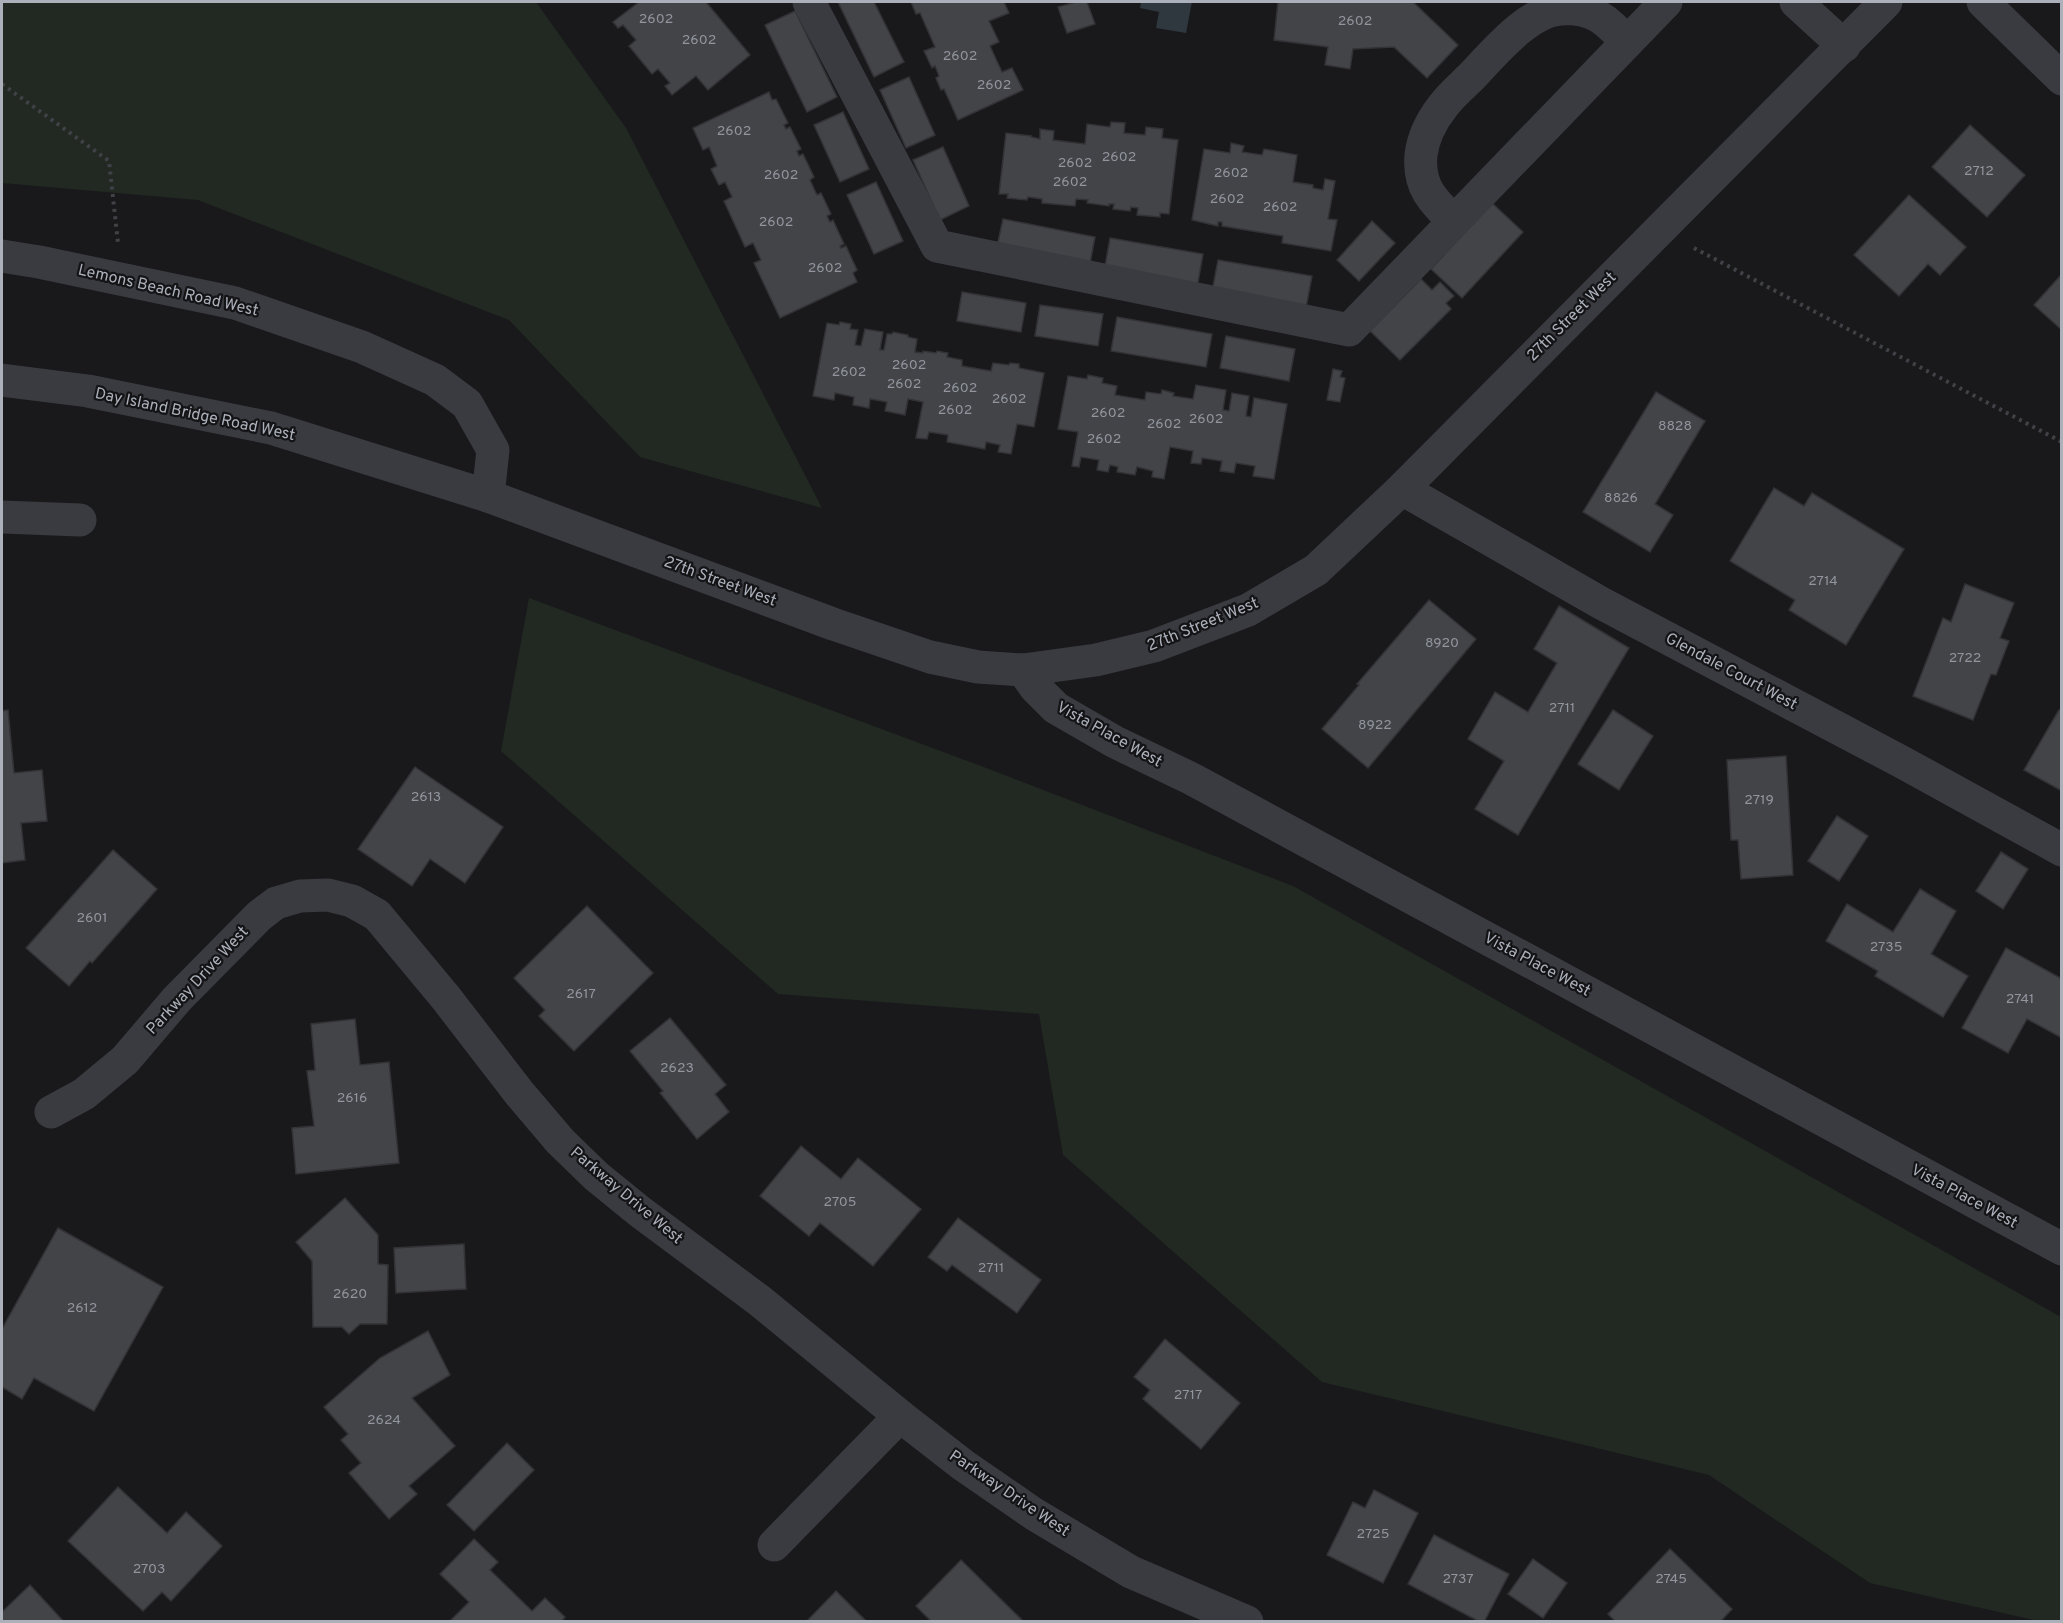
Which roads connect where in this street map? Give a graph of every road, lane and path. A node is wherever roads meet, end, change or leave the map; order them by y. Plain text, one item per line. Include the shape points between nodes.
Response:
1 (809, 2) edge
2 (1666, 2) edge
3 (1796, 2) edge
4 (1886, 2) edge
5 (1983, 2) edge
6 (1627, 42) junction
7 (1844, 46) junction
8 (2061, 79) edge
9 (2, 84) edge
10 (1454, 221) junction
11 (1659, 229) junction
12 (2, 256) edge
13 (122, 280) junction
14 (2, 380) edge
15 (2061, 442) edge
16 (1402, 489) junction
17 (488, 496) junction
18 (2, 517) edge
19 (80, 520) dead end
20 (1023, 670) junction
21 (2061, 850) edge
22 (51, 1112) dead end
23 (2061, 1249) edge
24 (900, 1416) junction
25 (774, 1545) dead end
26 (1247, 1622) edge

1 - 10 street via 937,246 1349,330
2 - 6 street
3 - 7 street
4 - 7 street, 27th Street West
5 - 8 street
6 - 10 street
6 - 10 street via 1605,19 1594,14 1559,9 1544,14 1504,43 1443,106 1426,133 1421,170 1424,187 1432,200
7 - 11 street, 27th Street West
9 - 13 path via 109,161
11 - 15 path
11 - 16 street, 27th Street West
12 - 13 street, Lemons Beach Road West
13 - 17 street, Lemons Beach Road West via 235,303 362,347 435,380 467,404 493,450
14 - 17 street, Day Island Bridge Road West via 88,391 271,429
16 - 20 street, 27th Street West via 1316,570 1248,610 1154,646 1096,660
16 - 21 street, Glendale Court West via 1601,603
17 - 20 street, 27th Street West via 930,657 978,668
18 - 19 street
20 - 23 street, Vista Place West via 1056,708 1100,733
22 - 24 street, Parkway Drive West via 84,1095 125,1060 177,999 276,903 300,896 328,895 352,901 377,915 520,1094 589,1169
24 - 25 street
24 - 26 street, Parkway Drive West via 1034,1514 1131,1572

